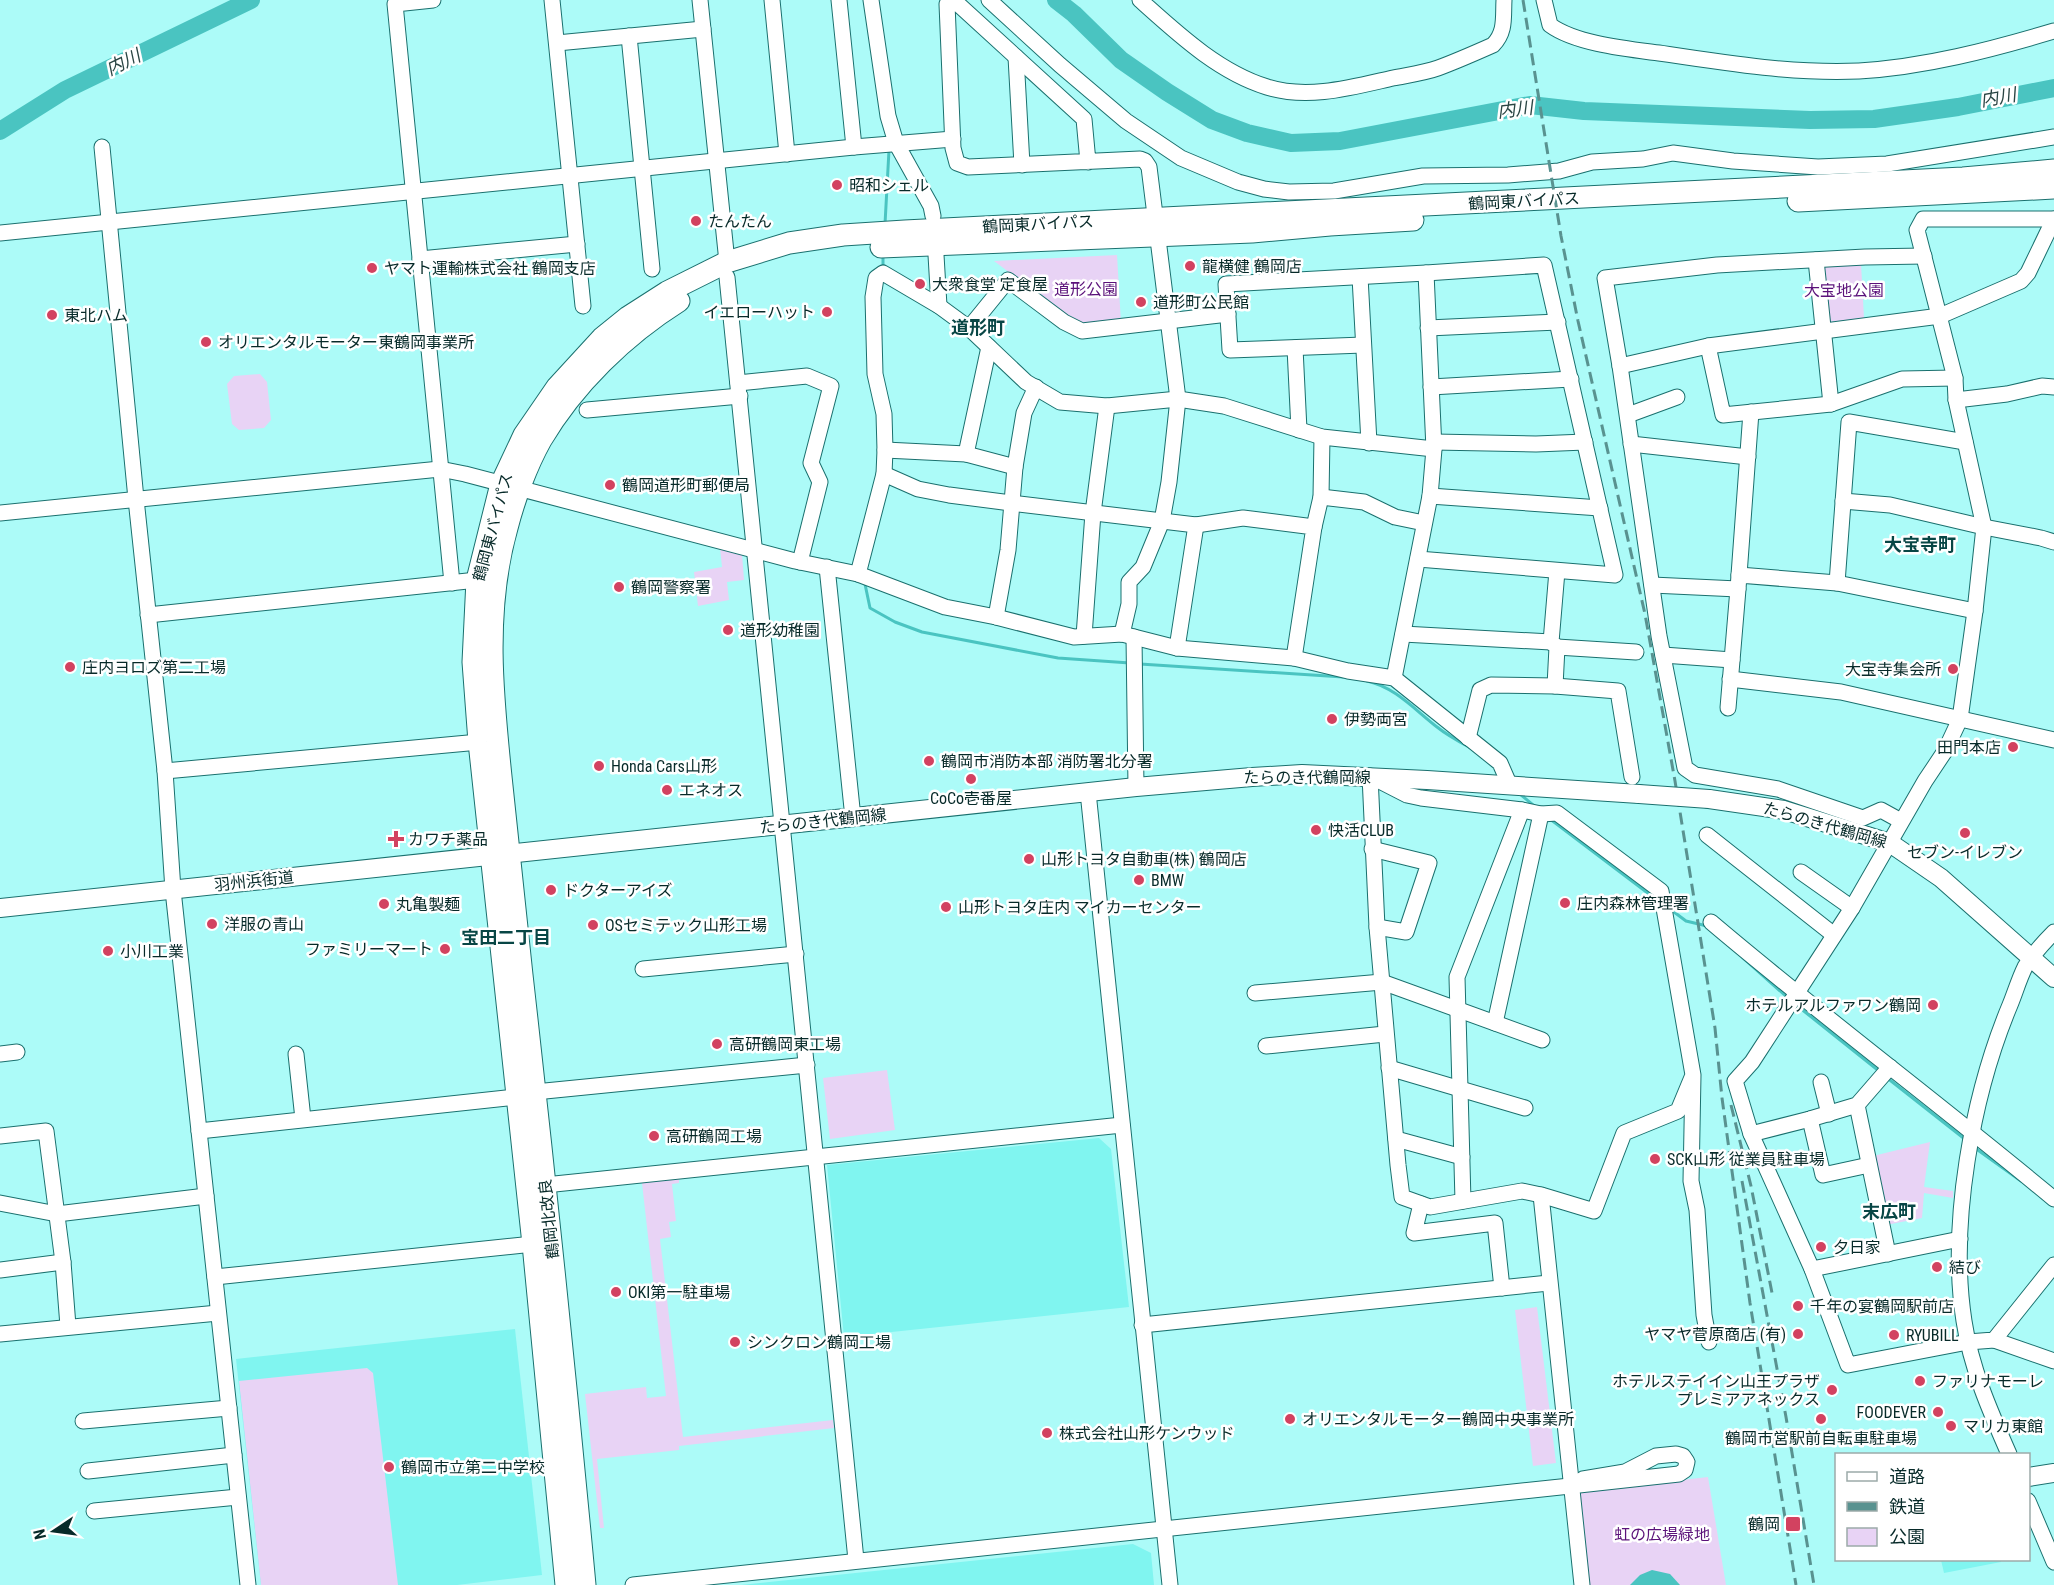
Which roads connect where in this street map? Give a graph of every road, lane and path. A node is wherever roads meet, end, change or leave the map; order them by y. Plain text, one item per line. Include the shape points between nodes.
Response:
1 (433, 0) edge
2 (552, 0) edge
3 (700, 0) edge
4 (772, 0) edge
5 (839, 0) edge
6 (871, 0) edge
7 (989, 0) edge
8 (1140, 0) edge
9 (1504, 0) edge
10 (1544, 0) edge
11 (703, 29) junction
12 (2054, 31) edge
13 (629, 36) junction
14 (556, 43) junction
15 (1016, 57) junction
16 (2054, 137) edge
17 (953, 139) junction
18 (896, 143) junction
19 (102, 147) dead end
20 (854, 147) junction
21 (787, 154) junction
22 (716, 161) junction
23 (1088, 162) junction
24 (1022, 165) junction
25 (642, 168) junction
26 (2054, 170) edge
27 (570, 176) junction
28 (2054, 188) edge
29 (413, 191) junction
30 (933, 216) dead end
31 (2054, 219) edge
32 (108, 222) junction
33 (1157, 226) junction
34 (0, 233) edge
35 (577, 243) junction
36 (936, 255) dead end
37 (1924, 256) junction
38 (420, 259) junction
39 (1816, 260) junction
40 (652, 269) dead end
41 (727, 270) junction
42 (1426, 273) junction
43 (1360, 277) junction
44 (582, 306) dead end
45 (939, 306) junction
46 (1228, 314) junction
47 (1940, 316) junction
48 (1170, 322) junction
49 (1558, 322) junction
50 (969, 328) junction
51 (1428, 328) junction
52 (1824, 330) junction
53 (1364, 345) junction
54 (1708, 346) junction
55 (990, 347) junction
56 (1295, 348) junction
57 (1620, 366) junction
58 (1955, 378) junction
59 (1571, 379) junction
60 (1036, 387) junction
61 (1431, 387) junction
62 (2054, 387) edge
63 (739, 389) junction
64 (1677, 397) dead end
65 (1178, 399) junction
66 (1956, 400) junction
67 (1831, 404) junction
68 (1107, 406) junction
69 (587, 410) dead end
70 (1751, 412) junction
71 (1628, 415) junction
72 (1299, 429) junction
73 (1322, 436) junction
74 (1370, 442) junction
75 (1585, 442) junction
76 (1965, 442) junction
77 (1631, 444) junction
78 (1434, 445) junction
79 (885, 450) junction
80 (966, 454) junction
81 (1748, 457) junction
82 (1015, 467) junction
83 (440, 470) junction
84 (884, 474) junction
85 (511, 487) junction
86 (1430, 496) junction
87 (1321, 497) junction
88 (136, 499) junction
89 (1843, 501) junction
90 (1011, 503) junction
91 (1600, 508) junction
92 (0, 513) edge
93 (1093, 513) junction
94 (1162, 521) junction
95 (1424, 523) junction
96 (1196, 525) junction
97 (1314, 527) junction
98 (1984, 527) junction
99 (2054, 542) edge
100 (755, 549) junction
101 (1418, 559) junction
102 (800, 562) junction
103 (827, 567) junction
104 (1557, 571) junction
105 (858, 574) junction
106 (477, 580) junction
107 (1738, 582) junction
108 (452, 583) junction
109 (1837, 583) junction
110 (1652, 585) junction
111 (1976, 611) junction
112 (148, 615) junction
113 (996, 617) junction
114 (1403, 634) junction
115 (1084, 636) junction
116 (1128, 636) junction
117 (1554, 644) junction
118 (1177, 648) junction
119 (1636, 652) dead end
120 (1663, 655) junction
121 (1294, 658) junction
122 (1732, 660) junction
123 (1394, 678) junction
124 (1730, 679) junction
125 (1555, 687) junction
126 (1728, 708) dead end
127 (1960, 719) junction
128 (1468, 738) junction
129 (2054, 740) edge
130 (479, 742) junction
131 (165, 771) junction
132 (1370, 776) junction
133 (1510, 786) junction
134 (1636, 786) junction
135 (1136, 787) junction
136 (1088, 792) junction
137 (1522, 810) junction
138 (1541, 814) junction
139 (853, 818) junction
140 (1901, 821) junction
141 (783, 825) junction
142 (1707, 835) dead end
143 (1890, 843) junction
144 (1372, 849) junction
145 (500, 855) junction
146 (1801, 872) dead end
147 (173, 890) junction
148 (0, 908) edge
149 (1851, 908) junction
150 (1711, 922) dead end
151 (1377, 927) junction
152 (2054, 932) edge
153 (1834, 935) junction
154 (796, 954) junction
155 (2032, 958) junction
156 (643, 969) dead end
157 (2054, 978) edge
158 (1382, 982) junction
159 (1255, 993) dead end
160 (1796, 994) junction
161 (1458, 1010) junction
162 (1495, 1023) junction
163 (1385, 1034) junction
164 (1542, 1040) dead end
165 (1266, 1046) dead end
166 (16, 1052) dead end
167 (0, 1054) edge
168 (296, 1054) dead end
169 (807, 1065) junction
170 (1890, 1067) junction
171 (1389, 1068) junction
172 (1693, 1075) junction
173 (1821, 1082) dead end
174 (1460, 1089) junction
175 (525, 1094) junction
176 (1857, 1105) junction
177 (1525, 1108) dead end
178 (1829, 1114) junction
179 (303, 1119) junction
180 (1810, 1119) junction
181 (1122, 1125) junction
182 (199, 1131) junction
183 (1973, 1132) junction
184 (1750, 1134) junction
185 (0, 1136) edge
186 (1396, 1139) junction
187 (1462, 1157) junction
188 (816, 1158) junction
189 (1869, 1165) junction
190 (545, 1185) junction
191 (1541, 1195) junction
192 (206, 1196) junction
193 (2054, 1199) edge
194 (1463, 1201) junction
195 (0, 1203) edge
196 (1421, 1204) junction
197 (57, 1214) junction
198 (1960, 1239) junction
199 (532, 1244) junction
200 (1888, 1254) junction
201 (63, 1262) junction
202 (2054, 1264) edge
203 (1812, 1269) junction
204 (0, 1270) edge
205 (215, 1278) junction
206 (1549, 1283) junction
207 (1502, 1288) junction
208 (218, 1313) junction
209 (1142, 1325) junction
210 (68, 1326) junction
211 (0, 1334) edge
212 (1994, 1340) junction
213 (1709, 1342) dead end
214 (1968, 1342) junction
215 (2051, 1355) edge
216 (229, 1408) junction
217 (84, 1421) dead end
218 (2008, 1453) edge
219 (234, 1455) junction
220 (88, 1471) dead end
221 (2054, 1473) edge
222 (2030, 1477) edge
223 (1570, 1486) junction
224 (238, 1497) junction
225 (2030, 1506) edge
226 (94, 1511) dead end
227 (1165, 1530) junction
228 (856, 1560) junction
229 (2054, 1562) edge
230 (248, 1585) edge
231 (566, 1585) edge
232 (585, 1585) edge
233 (633, 1585) edge
234 (1170, 1585) edge
235 (1582, 1585) edge

1 - 29 street via 395,4
2 - 14 street
3 - 11 street
4 - 21 street
5 - 20 street
6 - 18 street via 888,116
7 - 16 street via 1135,127 1181,158 1238,182 1272,190 1311,193 1423,176 1547,172 1592,162 1674,153 1818,166 1887,164
8 - 9 street via 1170,28 1220,64 1269,88 1293,92 1336,91 1437,68 1493,45 1502,31
10 - 12 street via 1550,25 1569,36 1626,49 1707,60 1827,71 1920,64 1990,51
11 - 13 street
11 - 22 street
13 - 14 street
13 - 25 street
14 - 27 street
15 - 17 street via 958,4 947,4
15 - 23 street via 1084,119
15 - 24 street
17 - 18 street
17 - 24 street via 954,158 961,165
18 - 20 street
18 - 30 street
19 - 32 street
20 - 21 street
21 - 22 street
22 - 25 street
22 - 41 street
23 - 24 street
23 - 33 street via 1145,161
25 - 27 street
25 - 40 street
26 - 33 highway, 鶴岡東バイパス
27 - 29 street
27 - 35 street
28 - 33 highway, 鶴岡東バイパス via 1252,232
29 - 32 street
29 - 38 street
31 - 37 street via 1923,219 1917,230
31 - 47 street via 2021,280
32 - 34 street
32 - 88 street
33 - 41 highway, 鶴岡東バイパス via 844,249
33 - 48 street
35 - 38 street
35 - 44 street
36 - 45 street
37 - 39 street
37 - 47 street
38 - 83 street
39 - 52 street
39 - 57 street via 1717,265 1605,278
41 - 63 street
41 - 85 highway, 鶴岡東バイパス via 661,313 610,356 573,394
42 - 43 street
42 - 49 street via 1544,265
42 - 51 street
43 - 46 street via 1226,284
43 - 53 street
45 - 50 street
45 - 79 street via 883,273 876,278 875,374 884,414
46 - 48 street
46 - 56 street via 1230,350
47 - 52 street
47 - 58 street
48 - 50 street via 1082,331 1008,280
48 - 65 street
49 - 51 street
49 - 59 street
50 - 55 street
51 - 61 street
52 - 54 street
52 - 67 street
53 - 56 street
53 - 74 street
54 - 57 street
54 - 70 street via 1724,415
55 - 60 street
55 - 80 street
56 - 72 street
57 - 71 street
58 - 66 street
58 - 67 street via 1902,379
59 - 61 street
59 - 75 street
60 - 68 street via 1060,402
60 - 82 street via 1024,413
61 - 78 street
62 - 66 street
63 - 69 street
63 - 100 street
63 - 102 street via 807,376 831,386 811,463 820,482
64 - 71 street
65 - 68 street
65 - 72 street via 1224,406
65 - 94 street
66 - 76 street
67 - 70 street
68 - 93 street
70 - 81 street
71 - 77 street
72 - 73 street
73 - 74 street
73 - 87 street
74 - 78 street
75 - 78 street
75 - 91 street
76 - 89 street via 1850,422
76 - 98 street
77 - 81 street
77 - 110 street
78 - 86 street
79 - 80 street
79 - 84 street
80 - 82 street
81 - 107 street
82 - 90 street
83 - 85 street
83 - 88 street
83 - 108 street
84 - 90 street via 918,489
84 - 105 street
85 - 100 street
85 - 106 highway, 鶴岡東バイパス
85 - 145 highway, 鶴岡東バイパス via 492,625
86 - 91 street
86 - 95 street
87 - 95 street via 1364,502 1395,517
87 - 97 street
88 - 92 street
88 - 112 street
89 - 98 street via 1890,505
89 - 109 street
90 - 93 street
90 - 113 street via 1008,550
91 - 104 street via 1615,574
93 - 94 street
93 - 115 street
94 - 96 street
94 - 116 street via 1143,567 1129,582
95 - 101 street
96 - 97 street via 1242,518
96 - 118 street
97 - 121 street
98 - 99 street
98 - 111 street
100 - 102 street
100 - 141 street
101 - 104 street
101 - 114 street
102 - 103 street
103 - 105 street
103 - 139 street
104 - 117 street
105 - 113 street via 945,607
106 - 108 street
106 - 130 highway, 鶴岡東バイパス via 472,662
107 - 109 street
107 - 110 street
107 - 122 street
108 - 112 street
109 - 111 street
110 - 120 street
111 - 127 street
112 - 131 street
113 - 115 street via 1074,637
114 - 117 street
114 - 123 street
115 - 116 street
116 - 118 street
116 - 135 street
117 - 119 street
117 - 125 street
118 - 121 street
120 - 122 street
120 - 140 street via 1685,768 1695,775 1778,789 1863,818 1881,810
121 - 123 street
122 - 124 street
123 - 128 street
124 - 126 street
124 - 127 street via 1841,692
125 - 128 street via 1491,685 1480,690
125 - 134 street via 1618,691
127 - 129 street
127 - 140 street via 1945,751
128 - 133 street via 1500,763
130 - 131 street
130 - 145 highway, 鶴岡東バイパス
131 - 147 street
132 - 133 main road, たらのき代鶴岡線
132 - 135 main road, たらのき代鶴岡線 via 1302,774
132 - 137 street via 1407,795
132 - 144 street
133 - 134 main road, たらのき代鶴岡線
134 - 143 main road, たらのき代鶴岡線, bridge via 1784,810
135 - 136 main road, たらのき代鶴岡線
136 - 139 main road, たらのき代鶴岡線
136 - 181 street
137 - 138 street
137 - 161 street via 1457,977
138 - 162 street
138 - 172 street via 1557,813 1660,891
139 - 141 main road, たらのき代鶴岡線
140 - 143 street
141 - 145 main road, たらのき代鶴岡線
141 - 154 street
142 - 153 street
143 - 149 street
143 - 155 main road, たらのき代鶴岡線 via 1941,878
144 - 151 street
144 - 151 street via 1429,863 1406,932
145 - 147 main road, 羽州浜街道
145 - 175 highway, 鶴岡北改良
146 - 149 street
147 - 148 main road, 羽州浜街道
147 - 182 street
149 - 153 street
150 - 160 street
151 - 158 street
152 - 155 street
153 - 160 street
154 - 156 street
154 - 169 street
155 - 157 main road, たらのき代鶴岡線
155 - 183 street via 1990,1057
158 - 159 street
158 - 161 street
158 - 163 street
160 - 170 street
160 - 184 street via 1735,1082
161 - 162 street
161 - 174 street
162 - 164 street
163 - 165 street
163 - 171 street
166 - 167 street
168 - 179 street
169 - 175 street
169 - 188 street
170 - 176 street
170 - 183 street
171 - 174 street
171 - 186 street
172 - 191 street via 1678,1111 1624,1133 1594,1211
172 - 213 street via 1691,1181
173 - 178 street
174 - 177 street
174 - 187 street
175 - 179 street
175 - 190 highway, 鶴岡北改良
175 - 199 highway, 鶴岡北改良
176 - 178 street
176 - 189 street
178 - 180 street
179 - 182 street
180 - 184 street
180 - 189 street via 1823,1174
181 - 188 street
181 - 209 street
182 - 192 street
183 - 193 street
183 - 198 street
184 - 203 street
185 - 197 street via 46,1131
186 - 187 street
186 - 196 street via 1402,1197
187 - 194 street
188 - 190 street
188 - 228 street
189 - 200 street
190 - 232 highway, 鶴岡北改良
191 - 194 street via 1522,1191
191 - 206 street
192 - 197 street
192 - 205 street
194 - 196 street via 1430,1207
195 - 197 street
196 - 207 street via 1414,1233 1495,1223
197 - 201 street
198 - 200 street
198 - 214 street via 1961,1297
199 - 205 street
199 - 231 highway, 鶴岡北改良
200 - 203 street
201 - 204 street
201 - 210 street
202 - 212 street
203 - 214 street via 1848,1365
205 - 208 street
206 - 207 street
206 - 223 street
207 - 209 street
208 - 210 street
208 - 216 street
209 - 227 street
210 - 211 street
212 - 214 street
212 - 215 street
214 - 218 street via 1988,1407
216 - 217 street
216 - 219 street
219 - 220 street
219 - 224 street
221 - 222 main road
223 - 223 street via 1583,1479 1625,1472 1656,1456 1680,1455 1687,1462 1679,1474
223 - 227 street
223 - 235 street
224 - 226 street
224 - 230 street
225 - 229 street
227 - 228 street
227 - 234 street
228 - 233 street

